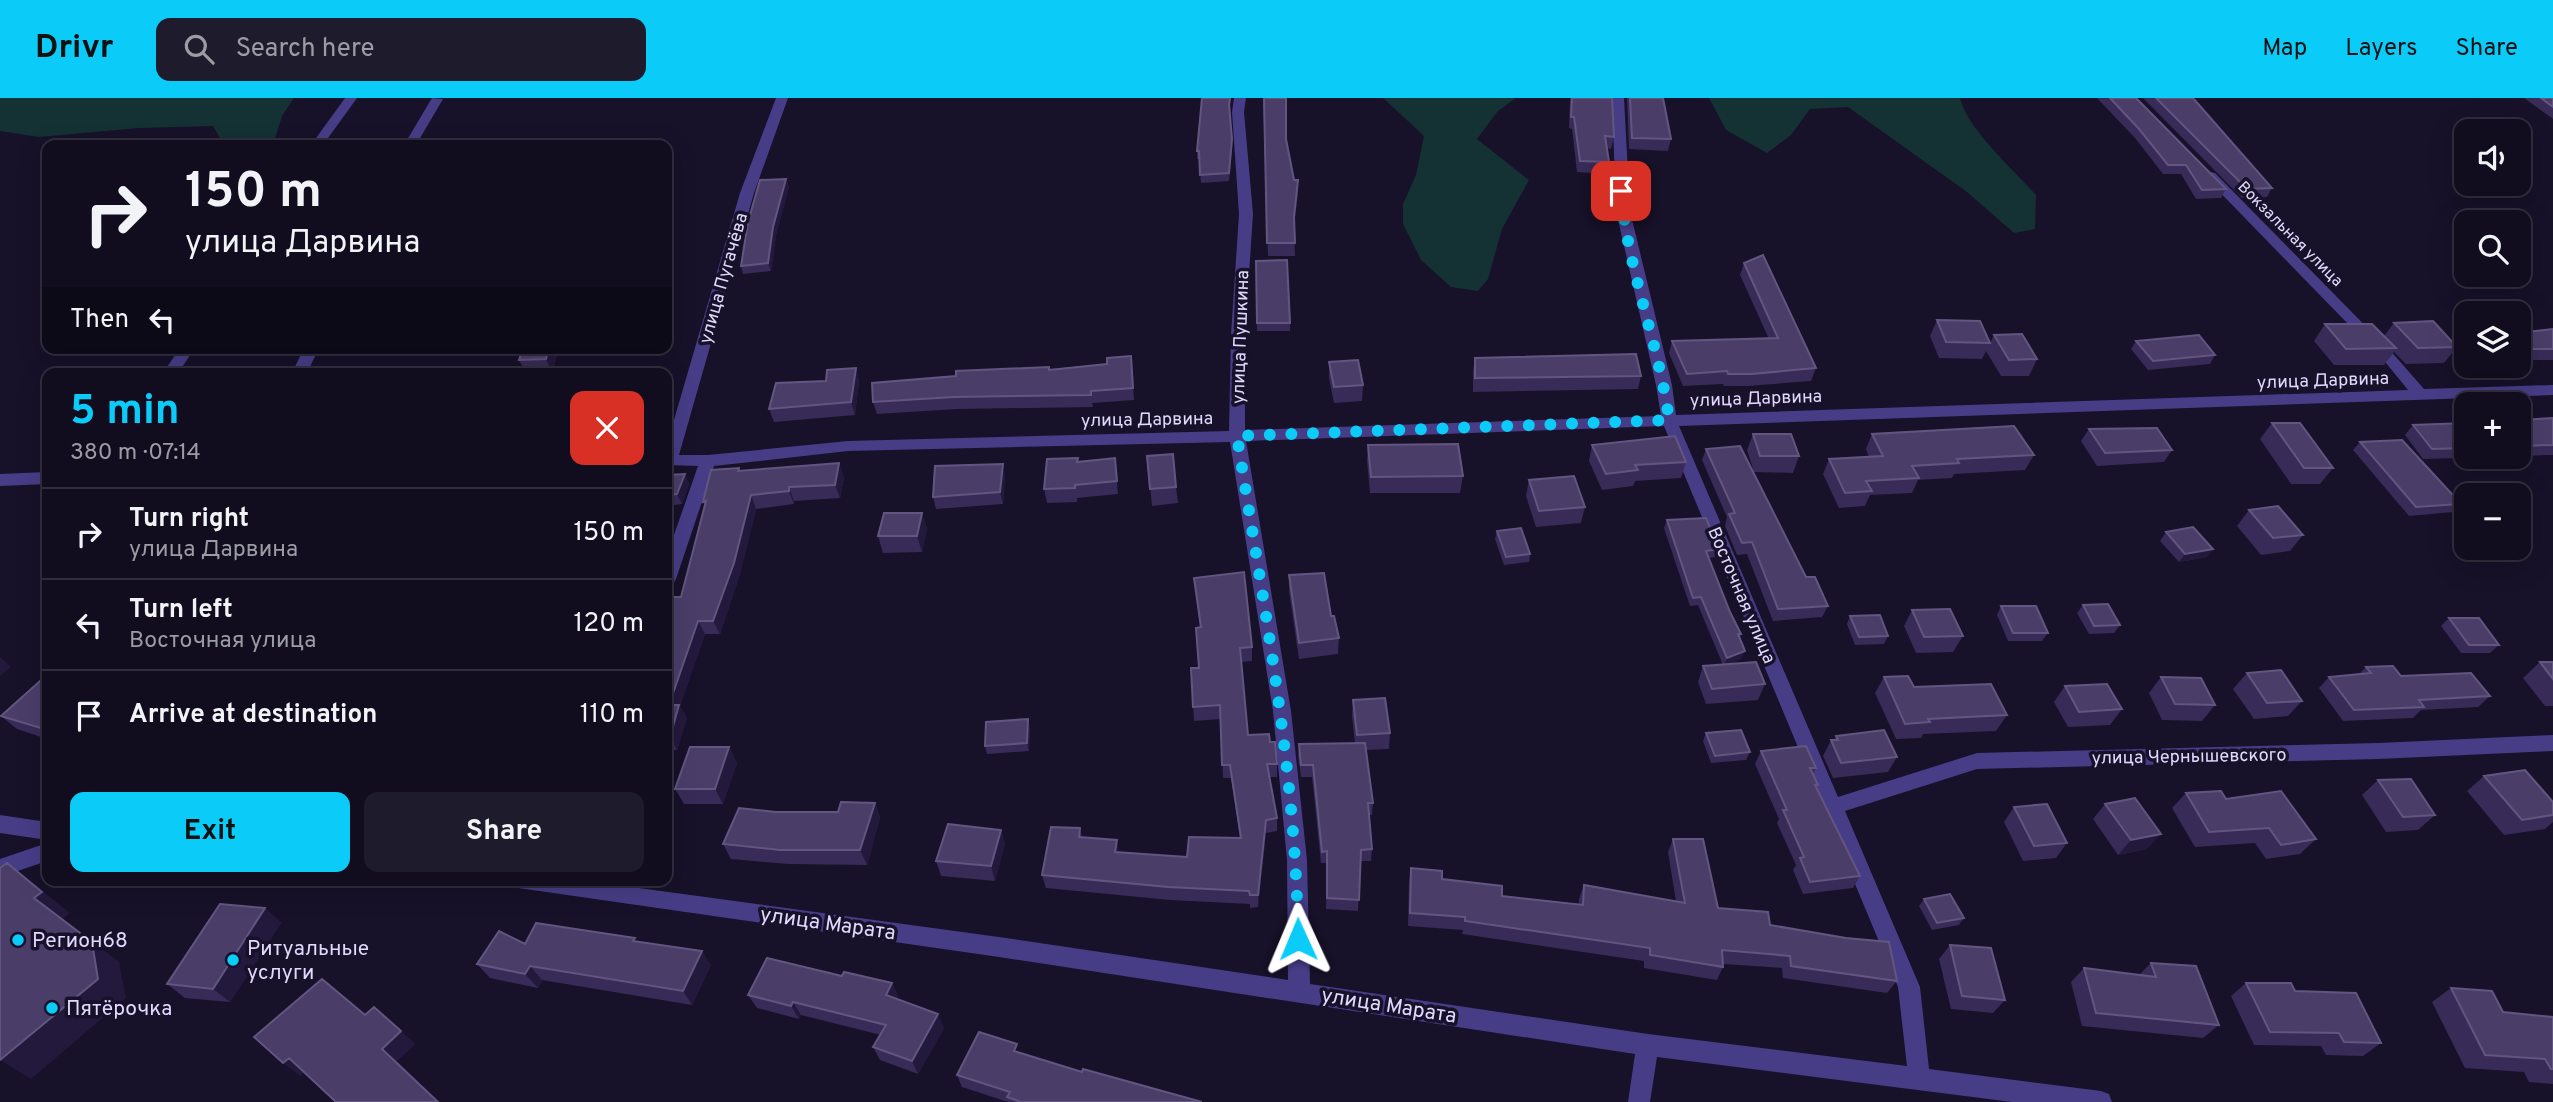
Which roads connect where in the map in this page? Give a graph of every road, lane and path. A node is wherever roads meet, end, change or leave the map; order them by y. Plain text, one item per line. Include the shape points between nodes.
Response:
1 (351, 98) edge
2 (782, 98) edge
3 (1240, 98) edge
4 (1618, 98) edge
5 (437, 99) edge
6 (321, 140) edge
7 (413, 140) edge
8 (2199, 165) edge
9 (2553, 390) edge
10 (2421, 396) junction
11 (1669, 420) junction
12 (1237, 436) junction
13 (672, 450) edge
14 (672, 460) edge
15 (708, 461) junction
16 (42, 478) edge
17 (0, 480) edge
18 (672, 565) edge
19 (2553, 743) edge
20 (1832, 807) junction
21 (0, 824) edge
22 (42, 830) edge
23 (42, 854) edge
24 (0, 868) edge
25 (578, 886) edge
26 (1299, 991) junction
27 (1648, 1045) junction
28 (1919, 1077) junction
29 (1639, 1102) edge
30 (2101, 1102) edge

1 - 6 street
2 - 13 street, улица Пугачёва via 747,193
3 - 12 street, улица Пушкина via 1246,214
4 - 11 street, Восточная улица via 1623,211
5 - 7 street
8 - 10 street, Вокзальная улица
9 - 10 street, улица Дарвина
10 - 11 street, улица Дарвина
11 - 12 street, улица Дарвина
11 - 20 street, Восточная улица
12 - 15 street, улица Дарвина via 848,446
12 - 26 street, улица Пушкина via 1282,711 1297,860
14 - 15 street, улица Дарвина
15 - 18 street
16 - 17 street
19 - 20 street, улица Чернышевского via 1977,761
20 - 28 street, Восточная улица via 1909,987
21 - 22 street
23 - 24 street
25 - 26 street, улица Марата
26 - 27 street, улица Марата
27 - 28 street, улица Марата
27 - 29 street
28 - 30 street, улица Марата

